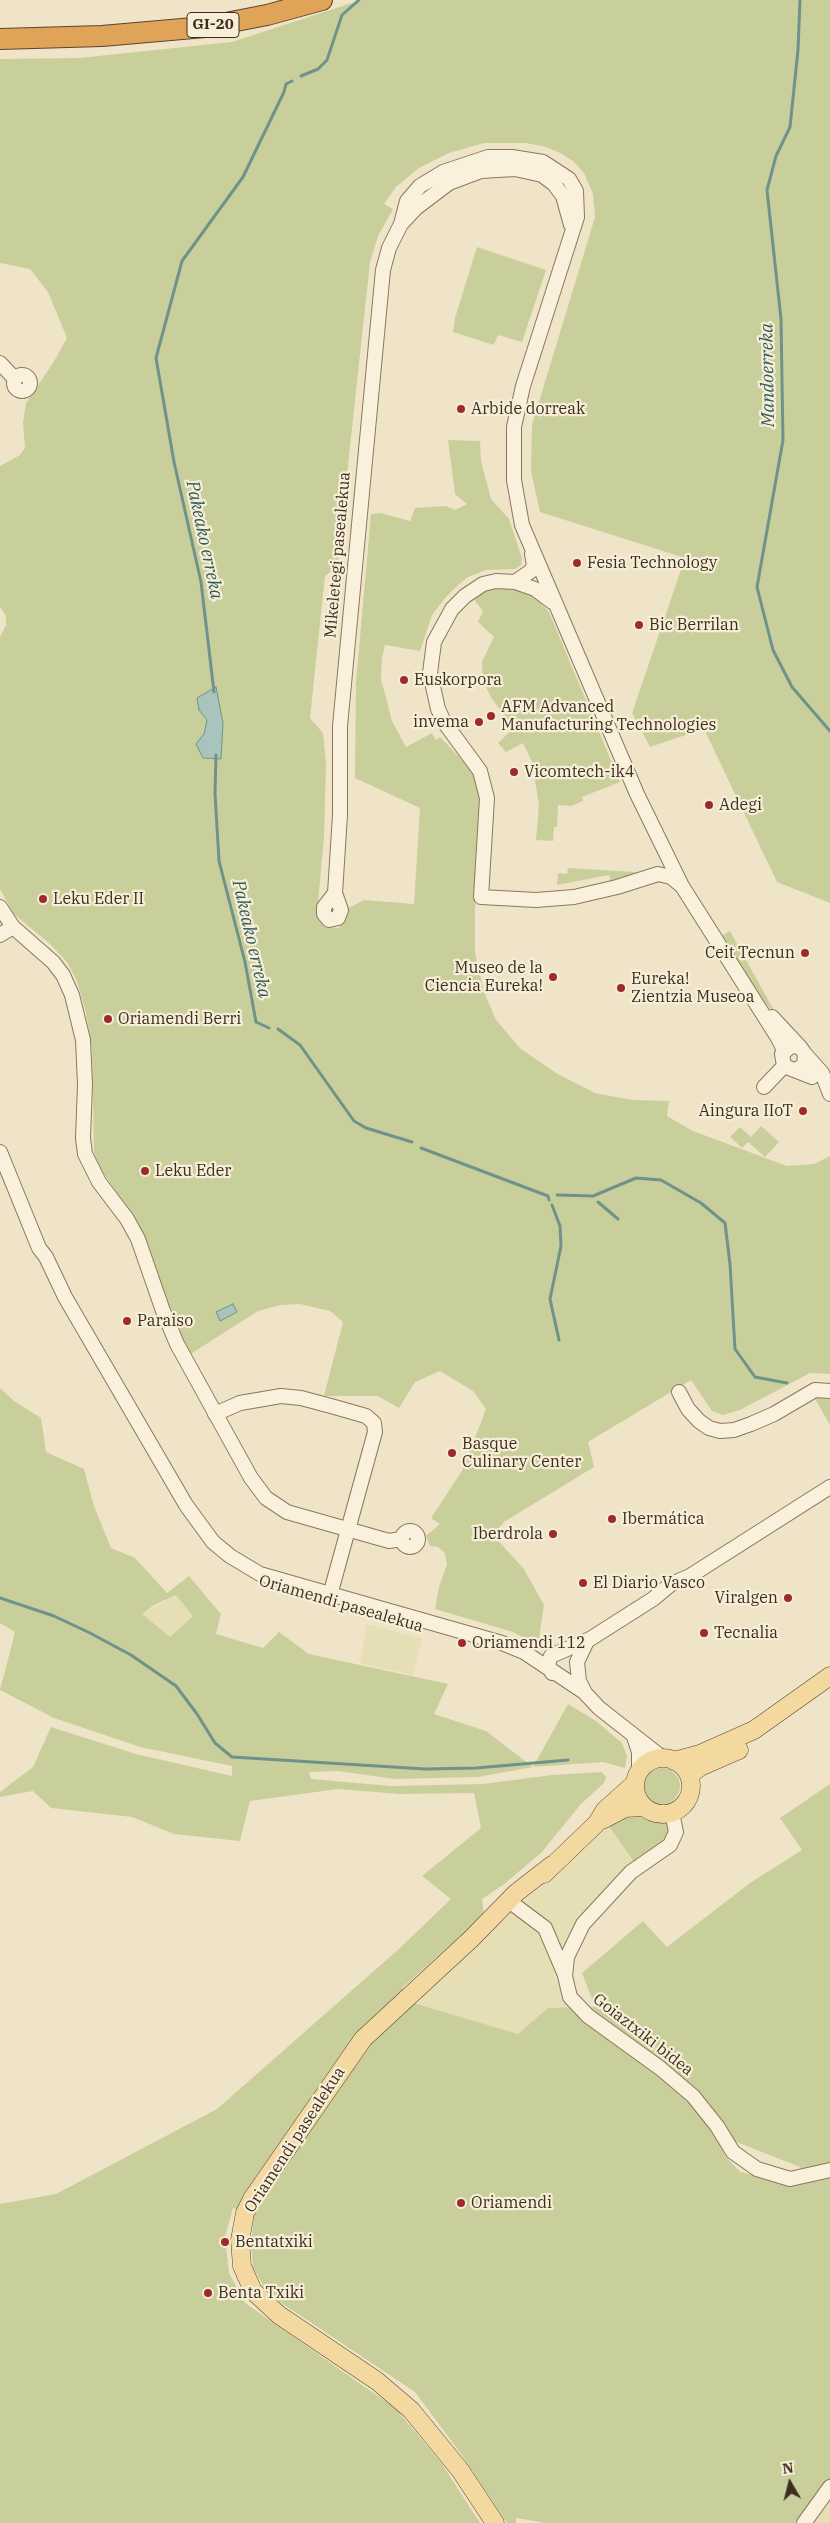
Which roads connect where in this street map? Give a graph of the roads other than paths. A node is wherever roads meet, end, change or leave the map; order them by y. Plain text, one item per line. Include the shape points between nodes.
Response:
1 (322, 0) edge
2 (0, 38) edge
3 (0, 363) edge
4 (15, 379) dead end
5 (530, 546) junction
6 (515, 582) junction
7 (555, 604) junction
8 (682, 886) junction
9 (335, 893) dead end
10 (0, 907) edge
11 (13, 927) junction
12 (0, 934) edge
13 (760, 1008) junction
14 (798, 1061) junction
15 (764, 1087) dead end
16 (830, 1094) edge
17 (0, 1152) edge
18 (39, 1248) junction
19 (830, 1391) edge
20 (679, 1392) dead end
21 (215, 1414) junction
22 (830, 1487) edge
23 (348, 1529) junction
24 (401, 1539) dead end
25 (285, 1590) junction
26 (330, 1595) junction
27 (350, 1608) junction
28 (587, 1641) junction
29 (562, 1650) junction
30 (524, 1652) junction
31 (551, 1669) junction
32 (830, 1676) edge
33 (563, 1686) junction
34 (830, 1691) edge
35 (584, 1692) junction
36 (599, 1708) junction
37 (634, 1737) junction
38 (669, 1760) junction
39 (688, 1776) junction
40 (637, 1777) junction
41 (644, 1807) junction
42 (672, 1812) junction
43 (597, 1823) junction
44 (552, 1865) junction
45 (513, 1904) junction
46 (470, 1939) junction
47 (565, 1976) junction
48 (830, 2170) edge
49 (830, 2488) edge
50 (495, 2523) edge
51 (804, 2523) edge

1 - 2 highway, GI-20 via 204,27 102,36
3 - 4 street
5 - 6 street via 534,566
5 - 7 street, Mikeletegi pasealekua
5 - 9 street, Mikeletegi pasealekua via 517,505 514,427 523,386 572,234 566,205 554,184 542,175 515,169 481,171 448,183 416,208 402,224 389,248 380,282 340,726
6 - 7 street, Mikeletegi pasealekua via 535,589
6 - 8 street, Mikeletegi pasealekua via 483,584 465,596 452,609 432,651 430,673 438,709 480,771 485,787 487,807 481,897 536,900 574,897 658,874 671,877
7 - 8 street, Mikeletegi pasealekua via 637,794
8 - 13 street, Mikeletegi pasealekua
10 - 11 street
11 - 12 street
11 - 21 street via 53,962 72,995 83,1040 85,1154 99,1182 138,1238 170,1330
13 - 14 street, Mikeletegi pasealekua via 778,1022
13 - 14 street, Mikeletegi pasealekua via 784,1050 781,1058
14 - 15 street
14 - 16 street, Mikeletegi pasealekua
14 - 16 street, Mikeletegi pasealekua via 822,1073
17 - 18 street, Oriamendi pasealekua
18 - 25 street, Oriamendi pasealekua via 40,1260 50,1284 192,1530 234,1569
18 - 26 street, Oriamendi pasealekua via 64,1297 201,1528 230,1556 260,1574
19 - 20 street via 815,1390 751,1424 720,1431 699,1421
21 - 23 street via 258,1488 277,1507
21 - 23 street via 240,1403 281,1396 301,1398 366,1416 374,1423 375,1432
22 - 28 street via 685,1579 671,1584
23 - 24 street via 389,1541
23 - 26 street
25 - 26 street
25 - 27 street, Oriamendi pasealekua
26 - 27 street
26 - 30 street, Oriamendi pasealekua via 476,1635
27 - 33 street, Oriamendi pasealekua via 491,1647 528,1663
28 - 29 street
28 - 35 street via 577,1662 578,1681
29 - 30 street
29 - 31 street via 551,1656 548,1664
30 - 31 street, Oriamendi pasealekua
31 - 33 street
31 - 35 street, Oriamendi pasealekua
32 - 38 main road via 754,1730 700,1754
33 - 36 street, Oriamendi pasealekua via 579,1699
34 - 39 main road via 767,1736 700,1767
35 - 36 street, Oriamendi pasealekua
36 - 37 street, Oriamendi pasealekua
37 - 38 street, Oriamendi pasealekua
37 - 40 street via 639,1752
38 - 39 main road via 685,1770
38 - 40 main road via 650,1762
39 - 42 main road via 690,1792 687,1800
40 - 41 main road via 636,1793
40 - 43 main road, Oriamendi pasealekua
41 - 42 main road via 659,1814
41 - 43 main road via 625,1808
42 - 47 street, Goiaztxiki bidea via 676,1832 670,1845 631,1872 583,1924 567,1956
43 - 44 main road, Oriamendi pasealekua
44 - 45 main road, Oriamendi pasealekua
44 - 46 main road, Oriamendi pasealekua via 516,1893
45 - 46 main road, Oriamendi pasealekua
45 - 47 street via 544,1928
46 - 50 main road, Oriamendi pasealekua via 378,2023 350,2055 252,2199 241,2226 240,2253 246,2278 263,2303 377,2381 411,2410 460,2470
47 - 48 street, Goiaztxiki bidea via 570,1997 588,2016 660,2068 692,2096 733,2152 757,2169 790,2179
49 - 51 street

